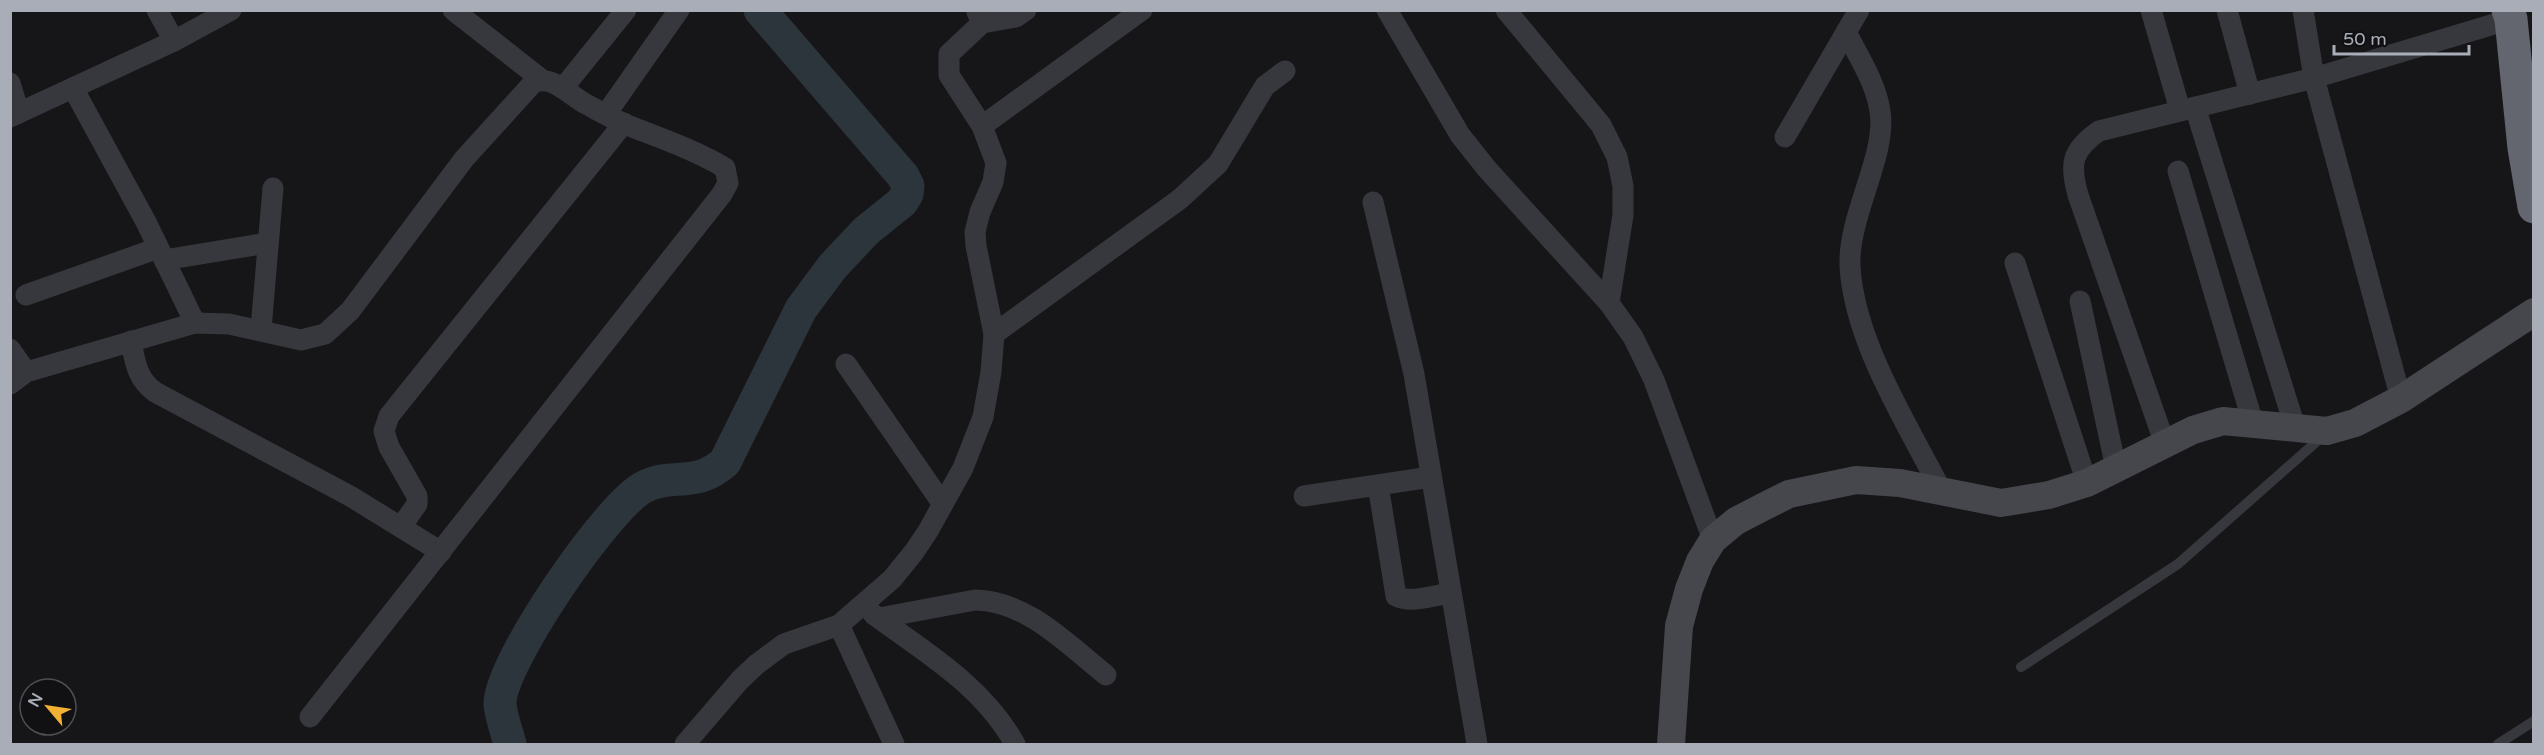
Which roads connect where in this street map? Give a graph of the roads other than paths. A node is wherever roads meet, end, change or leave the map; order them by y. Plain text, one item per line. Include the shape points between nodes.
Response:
1 (157, 10) edge
2 (231, 10) edge
3 (453, 10) edge
4 (626, 10) edge
5 (679, 10) edge
6 (1026, 10) edge
7 (1142, 10) edge
8 (1387, 10) edge
9 (1506, 10) edge
10 (1859, 10) edge
11 (2151, 10) edge
12 (2227, 10) edge
13 (2303, 10) edge
14 (2520, 13) edge
15 (979, 17) edge
16 (1846, 32) junction
17 (174, 41) junction
18 (1286, 71) dead end
19 (2314, 78) junction
20 (541, 79) junction
21 (10, 83) edge
22 (73, 88) junction
23 (563, 88) junction
24 (2250, 94) junction
25 (2188, 108) junction
26 (15, 115) edge
27 (615, 119) junction
28 (982, 126) junction
29 (1785, 137) dead end
30 (2178, 171) dead end
31 (273, 188) dead end
32 (1373, 202) dead end
33 (2534, 207) edge
34 (267, 243) junction
35 (161, 254) junction
36 (2015, 263) dead end
37 (26, 295) dead end
38 (2080, 301) dead end
39 (1609, 303) junction
40 (2534, 312) edge
41 (195, 323) junction
42 (261, 329) junction
43 (994, 334) junction
44 (130, 341) junction
45 (10, 349) edge
46 (846, 364) dead end
47 (18, 378) edge
48 (2401, 399) junction
49 (2253, 423) junction
50 (2295, 428) junction
51 (2327, 431) junction
52 (2165, 444) junction
53 (2116, 468) junction
54 (1431, 477) junction
55 (2087, 483) junction
56 (1378, 485) junction
57 (1942, 492) junction
58 (1304, 496) dead end
59 (942, 503) junction
60 (401, 527) junction
61 (1713, 540) junction
62 (441, 552) junction
63 (1451, 593) junction
64 (862, 605) junction
65 (879, 618) junction
66 (839, 625) junction
67 (2021, 667) dead end
68 (1106, 675) dead end
69 (310, 717) dead end
70 (2534, 720) edge
71 (1006, 741) edge
72 (685, 744) edge
73 (894, 744) edge
74 (1478, 744) edge
75 (1671, 744) edge
76 (2498, 744) edge

1 - 17 street
2 - 17 street
3 - 20 street
4 - 23 street
5 - 27 street
6 - 15 street via 1016,17
7 - 28 street
8 - 39 street via 1460,135
9 - 39 street via 1601,125 1617,157 1623,215
10 - 16 street
11 - 25 street
12 - 24 street
13 - 19 street
14 - 19 street
14 - 33 highway via 2524,148
15 - 28 street via 949,54 949,75
16 - 29 street
16 - 57 street via 1881,112 1881,130 1855,224 1850,264 1853,295 1871,351
17 - 22 street
18 - 43 street via 1265,86 1218,164 1200,182
19 - 24 street
19 - 48 street
20 - 23 street
20 - 42 street via 479,141 350,311 325,334 302,340
21 - 26 street
22 - 26 street
22 - 35 street
23 - 27 street
24 - 25 street
25 - 50 street
25 - 52 street via 2099,132 2081,144 2073,161 2078,195
27 - 60 street via 388,416 384,431 417,496 417,504
27 - 62 street via 709,158 725,168 728,183
28 - 43 street via 996,164 975,232
30 - 49 street
31 - 34 street
32 - 54 street via 1413,374
34 - 35 street
34 - 42 street
35 - 37 street
35 - 41 street
36 - 55 street
38 - 53 street
39 - 61 street via 1634,337 1654,380
40 - 48 street
41 - 42 street
41 - 44 street
43 - 59 street via 984,417 963,468
44 - 47 street
44 - 60 street via 139,375 155,392
45 - 47 street
46 - 59 street
48 - 51 street via 2355,423
49 - 50 street
49 - 52 street via 2223,421
50 - 51 street
51 - 67 lane via 2178,564
52 - 53 street
53 - 55 street
54 - 56 street
54 - 63 street
55 - 57 street via 2049,495 2001,502
56 - 58 street
56 - 63 street via 1396,596 1412,599
57 - 61 street via 1900,483 1856,480 1819,486 1765,506 1736,521
59 - 64 street via 914,552 892,579
60 - 62 street
61 - 75 street via 1700,561 1679,626
62 - 69 street
63 - 74 street
64 - 65 street
64 - 66 street
65 - 68 street via 991,600 1024,612
65 - 71 street via 963,680 990,708
66 - 72 street via 784,644 757,664
66 - 73 street
70 - 76 lane

